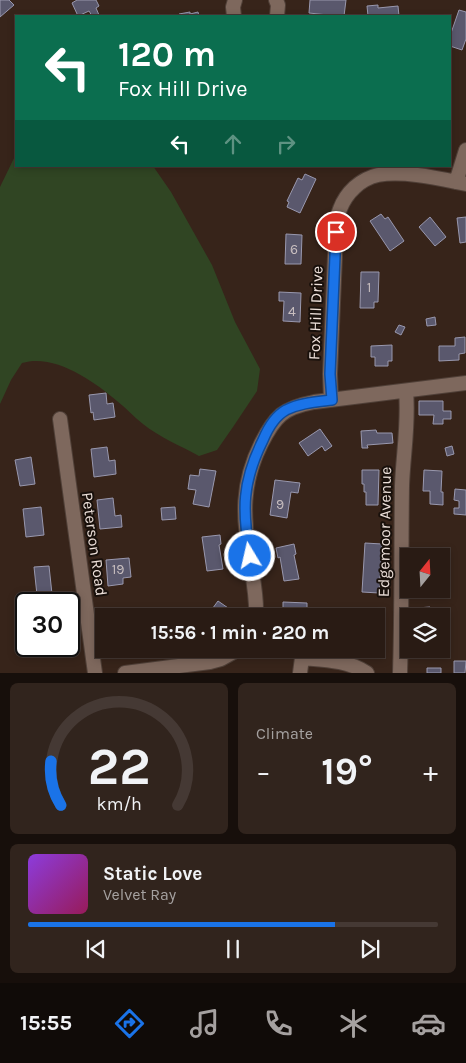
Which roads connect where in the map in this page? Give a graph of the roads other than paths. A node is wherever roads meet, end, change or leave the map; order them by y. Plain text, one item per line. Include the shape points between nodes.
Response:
1 (235, 0) edge
2 (276, 0) edge
3 (234, 15) edge
4 (277, 15) edge
5 (466, 150) edge
6 (461, 183) edge
7 (466, 383) edge
8 (406, 391) junction
9 (332, 400) junction
10 (60, 420) dead end
11 (256, 608) edge
12 (223, 658) edge
13 (95, 673) edge
14 (125, 673) edge
15 (300, 673) edge
16 (366, 673) edge
17 (400, 673) edge

1 - 3 street
2 - 4 street
5 - 6 street, Fox Hill Drive
6 - 9 street, Fox Hill Drive via 404,174 378,175 358,184 346,197 339,211 336,232 330,374
7 - 8 street
8 - 9 street
8 - 17 street, Edgemoor Avenue
9 - 11 street via 293,407 278,416 265,435 250,469 244,509
10 - 13 street, Peterson Road
12 - 14 street
15 - 16 street via 302,658 334,660

